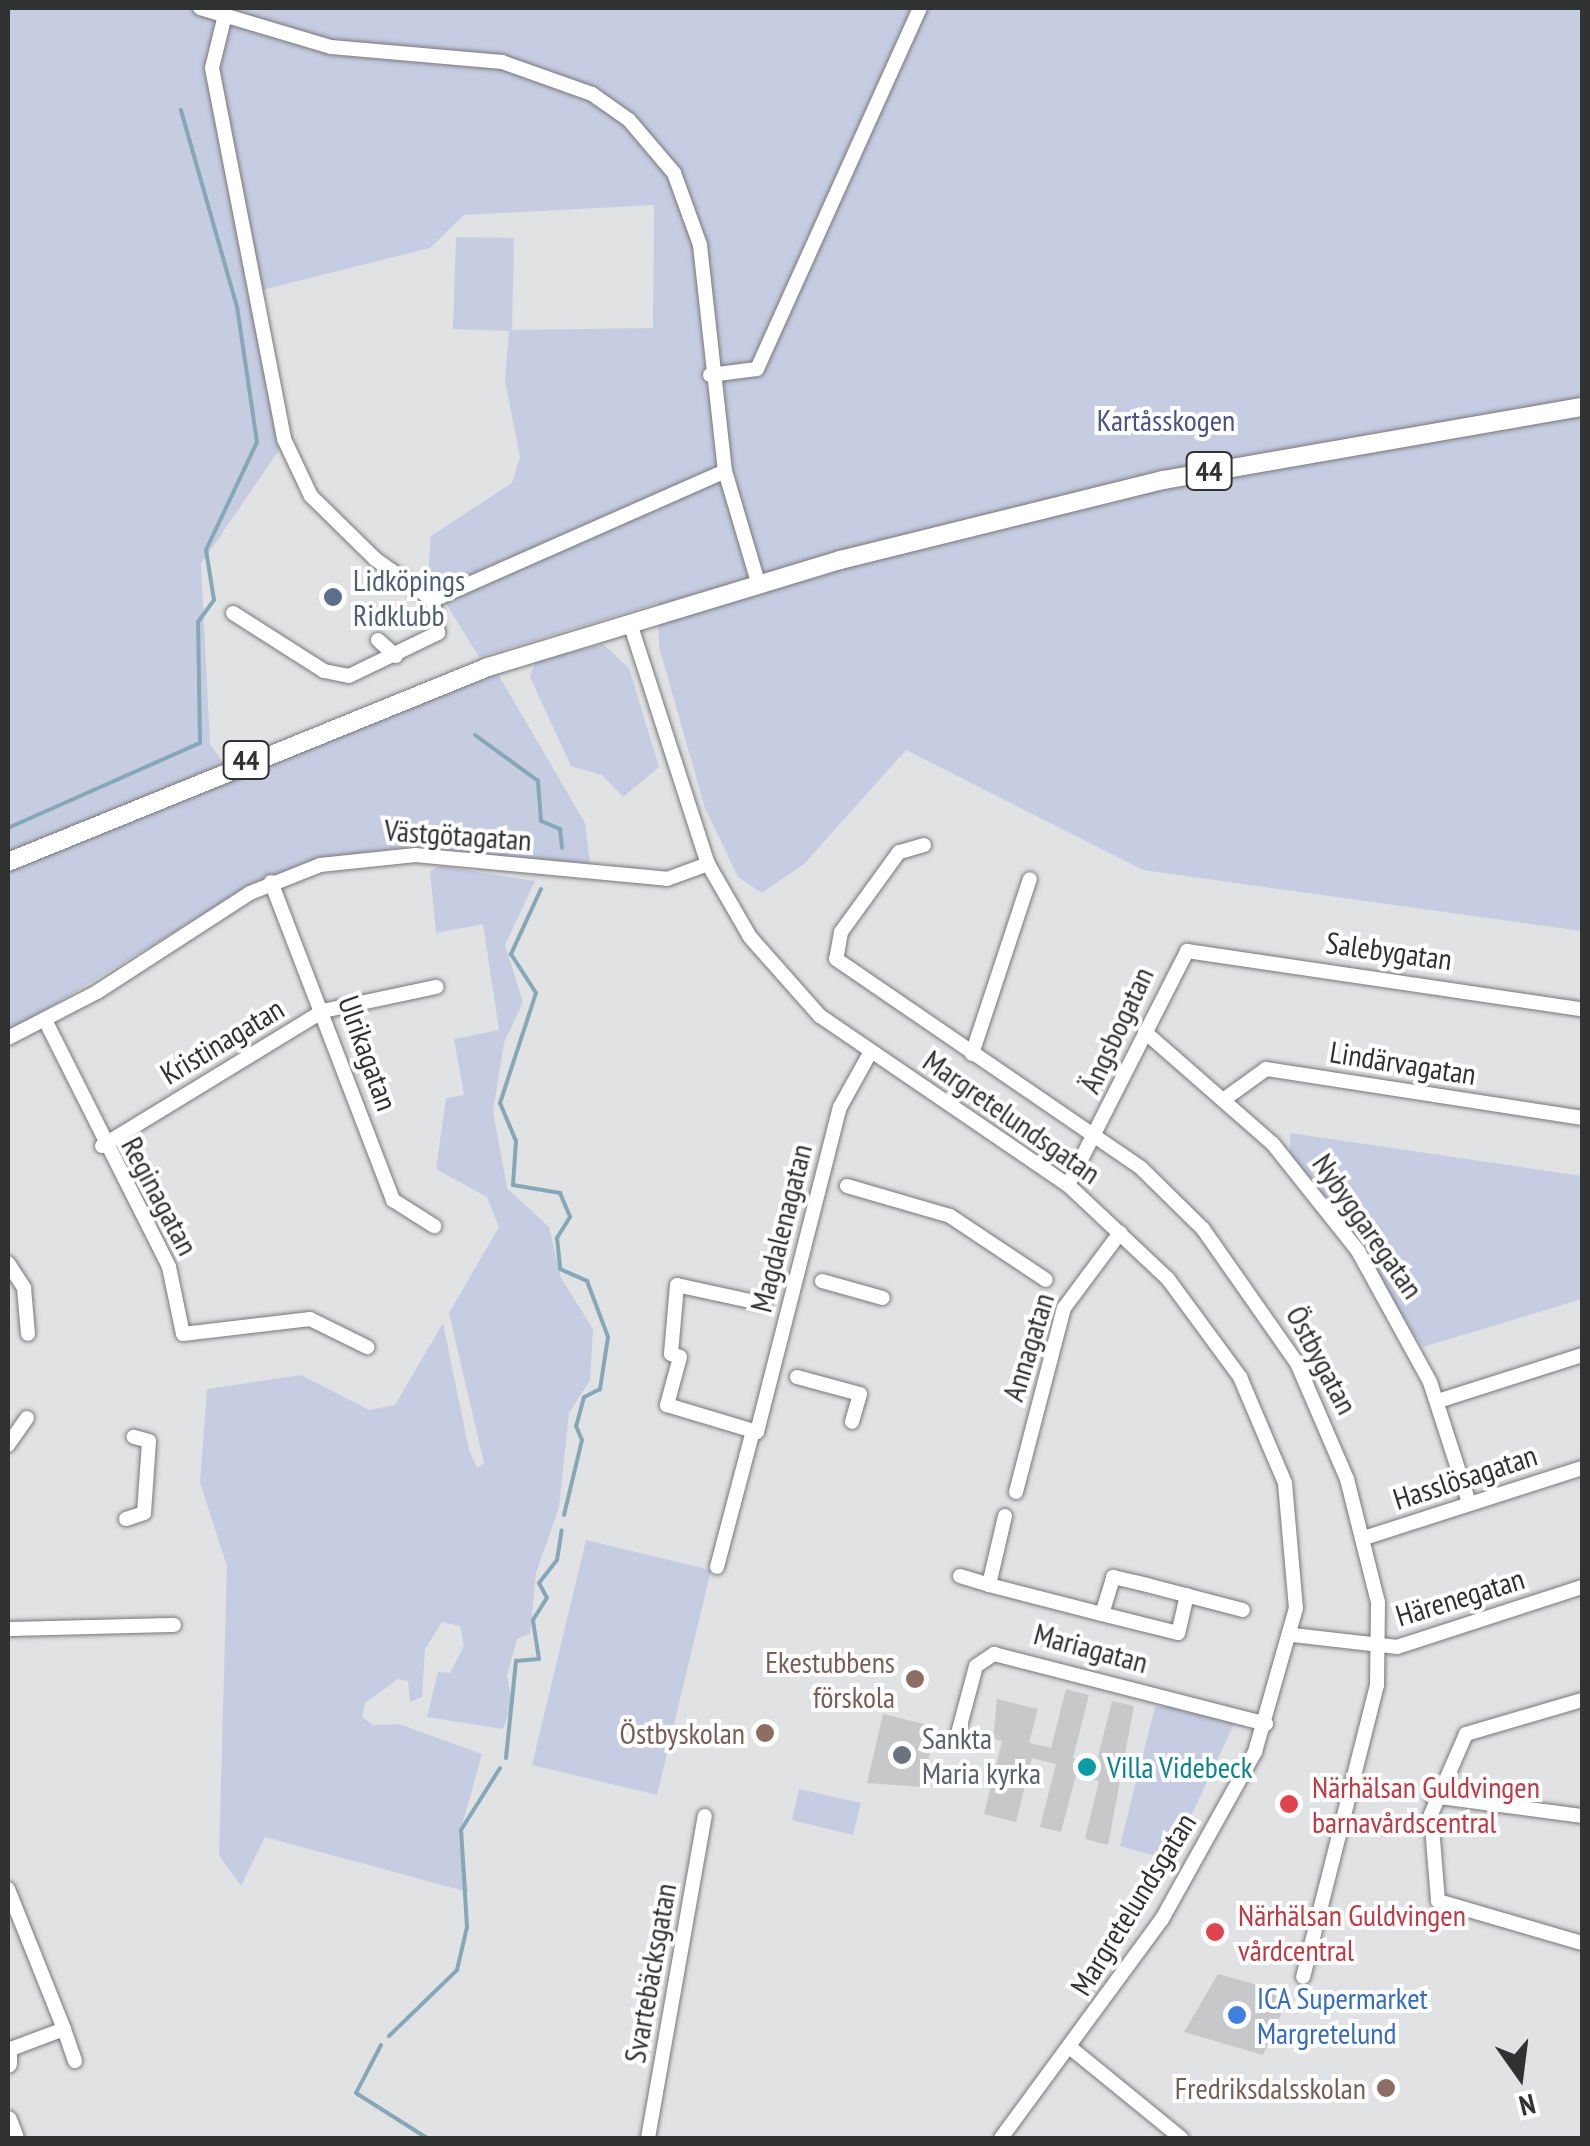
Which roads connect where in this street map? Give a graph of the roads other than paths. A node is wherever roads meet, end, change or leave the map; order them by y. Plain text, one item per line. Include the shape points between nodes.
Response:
1 (200, 8) edge
2 (920, 8) edge
3 (224, 19) junction
4 (710, 375) junction
5 (1582, 408) edge
6 (725, 471) junction
7 (759, 586) junction
8 (433, 600) junction
9 (233, 613) dead end
10 (630, 623) junction
11 (378, 640) dead end
12 (396, 656) junction
13 (924, 845) dead end
14 (8, 862) edge
15 (708, 864) junction
16 (1030, 879) dead end
17 (271, 882) junction
18 (1186, 950) joint
19 (436, 986) dead end
20 (1582, 1009) edge
21 (323, 1011) junction
22 (46, 1022) junction
23 (1145, 1032) junction
24 (8, 1038) edge
25 (870, 1053) junction
26 (972, 1054) junction
27 (1226, 1098) junction
28 (1582, 1118) edge
29 (1096, 1136) junction
30 (102, 1146) junction
31 (1068, 1185) junction
32 (846, 1186) dead end
33 (434, 1226) dead end
34 (1120, 1233) junction
35 (8, 1264) edge
36 (1046, 1280) dead end
37 (822, 1281) dead end
38 (884, 1298) dead end
39 (764, 1304) dead end
40 (28, 1334) dead end
41 (367, 1347) dead end
42 (1582, 1355) edge
43 (797, 1377) dead end
44 (1438, 1401) junction
45 (27, 1418) dead end
46 (852, 1422) dead end
47 (756, 1427) junction
48 (134, 1436) dead end
49 (8, 1445) edge
50 (1582, 1468) edge
51 (1016, 1492) dead end
52 (1469, 1504) junction
53 (1005, 1516) dead end
54 (126, 1519) dead end
55 (1364, 1538) junction
56 (717, 1567) dead end
57 (960, 1576) dead end
58 (989, 1584) junction
59 (1582, 1587) edge
60 (1187, 1595) junction
61 (1244, 1610) dead end
62 (1102, 1614) junction
63 (174, 1625) dead end
64 (8, 1629) edge
65 (1293, 1636) junction
66 (1379, 1649) junction
67 (1582, 1700) edge
68 (1266, 1724) junction
69 (957, 1737) dead end
70 (1432, 1796) junction
71 (705, 1816) dead end
72 (1582, 1816) edge
73 (8, 1890) edge
74 (1582, 1943) edge
75 (1303, 1978) dead end
76 (64, 2029) junction
77 (1072, 2049) junction
78 (8, 2050) edge
79 (75, 2061) dead end
80 (8, 2064) edge
81 (8, 2120) edge
82 (1158, 2133) edge
83 (14, 2138) edge
84 (648, 2138) edge
85 (1002, 2138) edge
86 (1181, 2138) edge

1 - 3 street
2 - 4 street via 758,369
3 - 4 street via 332,47 502,62 592,94 629,120 689,204
3 - 8 street via 212,68 284,439 311,496
4 - 6 street
5 - 7 main road, 44 via 1163,480
6 - 7 street
6 - 8 street
7 - 10 main road, 44
8 - 12 street via 438,633
9 - 12 street via 336,676
10 - 14 main road, 44 via 310,734
10 - 15 street, Margretelundsgatan
11 - 12 street
13 - 26 street, Östbygatan via 899,852 841,932 836,959
15 - 17 street, Västgötagatan via 630,879 392,854
15 - 25 street, Margretelundsgatan via 776,970
16 - 26 street
17 - 21 street, Ulrikagatan
17 - 22 street, Västgötagatan
18 - 20 street, Salebygatan
18 - 23 street, Ängsbogatan
19 - 21 street, Kristinagatan
21 - 30 street, Kristinagatan
21 - 33 street, Ulrikagatan via 393,1200
22 - 24 street, Västgötagatan
22 - 30 street, Reginagatan
23 - 27 street, Nybyggaregatan
23 - 29 street, Ängsbogatan
25 - 31 street, Margretelundsgatan
25 - 47 street, Magdalenagatan via 840,1107
26 - 29 street, Östbygatan
27 - 28 street, Lindärvagatan via 1266,1069
27 - 44 street, Nybyggaregatan via 1343,1230
29 - 31 street, Ängsbogatan
29 - 55 street, Östbygatan via 1204,1229 1275,1325 1327,1426
30 - 41 street, Reginagatan via 169,1267 186,1336 310,1319
31 - 34 street, Margretelundsgatan
32 - 36 street via 940,1211
34 - 51 street, Annagatan via 1067,1301
34 - 65 street, Margretelundsgatan via 1218,1342 1267,1430 1295,1535
35 - 40 street via 24,1288
37 - 38 street
39 - 47 street via 694,1282 677,1285 671,1300 671,1354 680,1357 668,1404
42 - 44 street
43 - 46 street via 860,1394
44 - 52 street, Nybyggaregatan
45 - 49 street
47 - 56 street, Magdalenagatan
48 - 54 street via 149,1441 144,1513
50 - 52 street, Hasslösagatan
52 - 55 street, Hasslösagatan
53 - 58 street
55 - 66 street, Östbygatan
57 - 58 street
58 - 62 street
59 - 66 street, Härenegatan
60 - 61 street
60 - 62 street via 1112,1577
60 - 62 street via 1178,1634
63 - 64 street
65 - 66 street, Härenegatan
65 - 68 street, Margretelundsgatan
66 - 75 street, Östbygatan via 1370,1722
67 - 70 street via 1466,1734
68 - 69 street, Mariagatan via 994,1654 976,1666
68 - 77 street, Margretelundsgatan via 1162,1920
70 - 72 street
70 - 74 street via 1438,1900
71 - 84 street, Svartebäcksgatan
73 - 76 street
76 - 78 street
76 - 79 street
77 - 82 street
77 - 85 street, Margretelundsgatan
78 - 80 main road
81 - 83 main road
82 - 86 street

